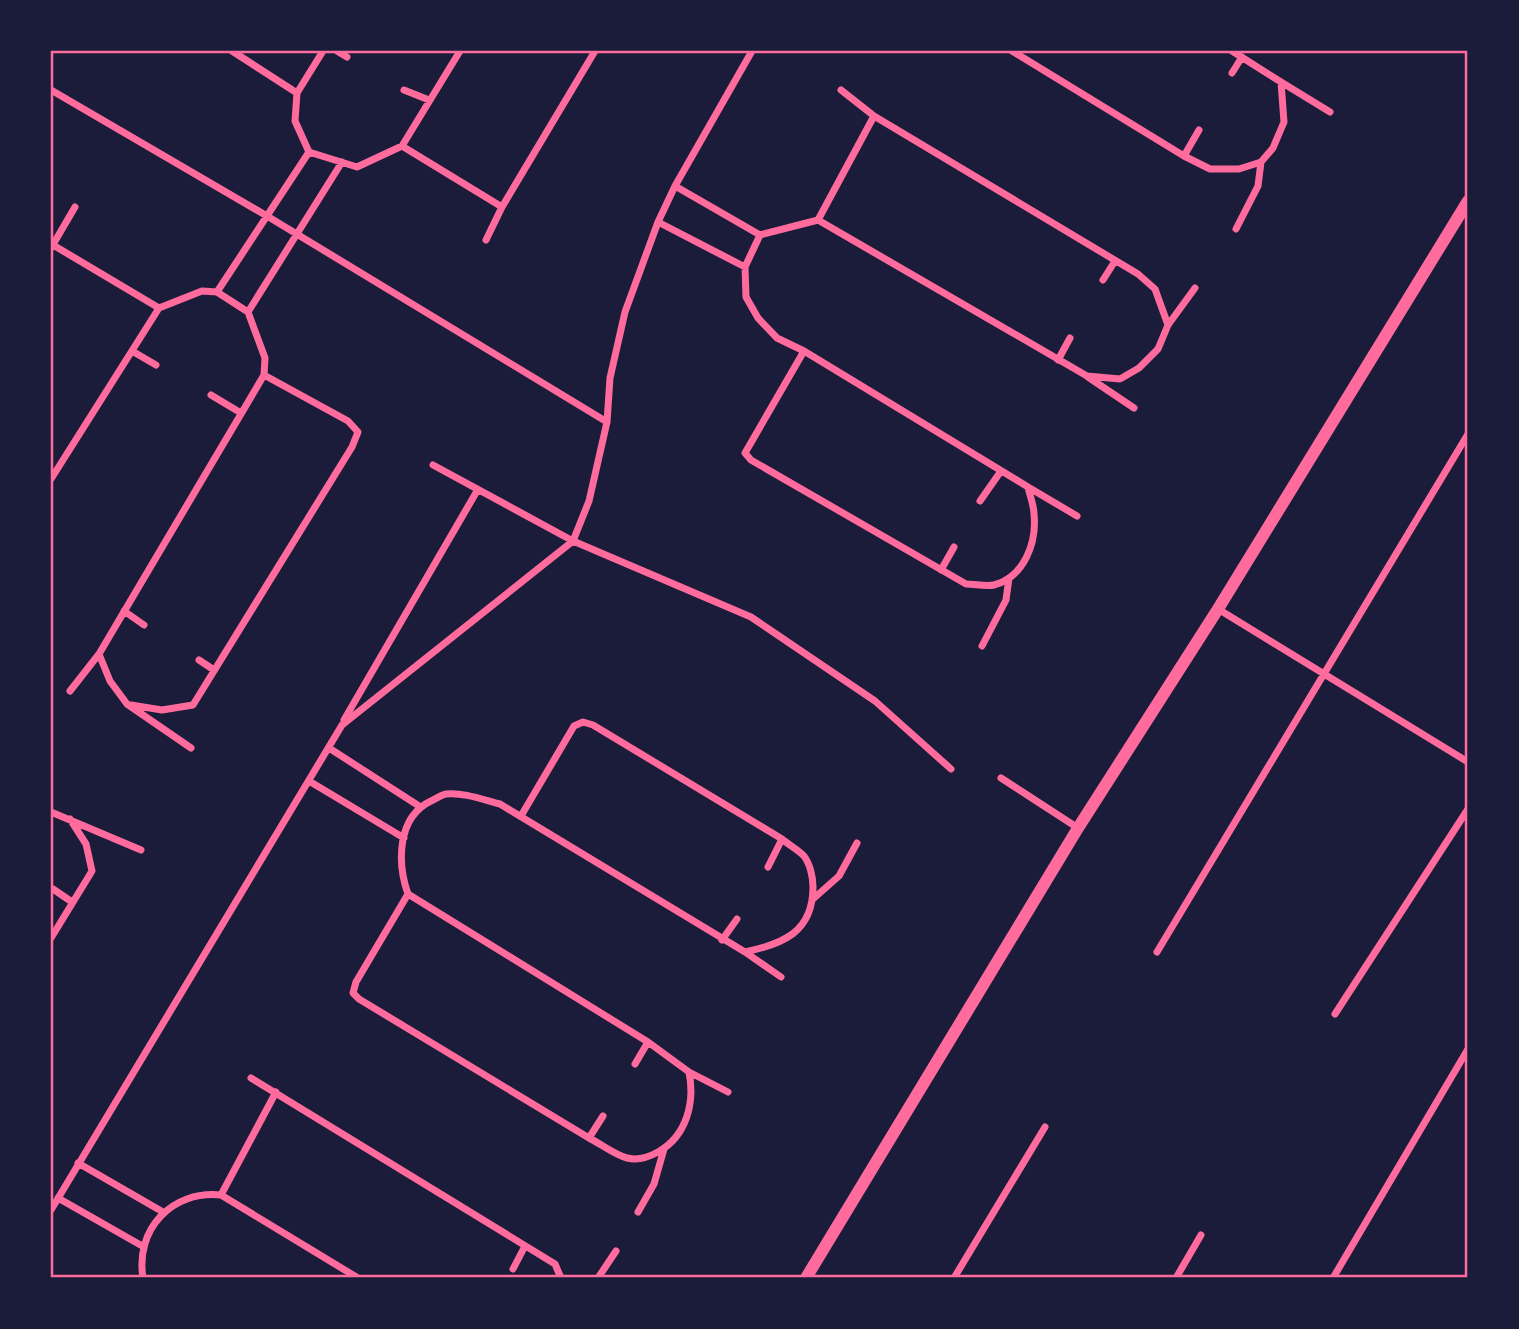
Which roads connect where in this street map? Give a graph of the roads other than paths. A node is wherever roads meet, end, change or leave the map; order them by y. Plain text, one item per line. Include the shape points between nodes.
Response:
1 (232, 51) edge
2 (323, 51) edge
3 (337, 51) edge
4 (460, 51) edge
5 (595, 51) edge
6 (752, 51) edge
7 (1012, 51) edge
8 (1232, 51) edge
9 (347, 57) dead end
10 (1242, 57) junction
11 (1232, 73) dead end
12 (1281, 82) junction
13 (51, 90) edge
14 (404, 90) dead end
15 (841, 90) dead end
16 (297, 93) junction
17 (429, 100) junction
18 (1330, 113) dead end
19 (874, 116) junction
20 (1199, 130) dead end
21 (402, 146) junction
22 (309, 152) junction
23 (1184, 156) junction
24 (342, 162) junction
25 (1261, 162) junction
26 (675, 186) junction
27 (1468, 201) edge
28 (75, 207) dead end
29 (502, 207) junction
30 (267, 216) junction
31 (818, 219) junction
32 (658, 222) junction
33 (1236, 229) dead end
34 (298, 234) junction
35 (760, 235) junction
36 (486, 240) dead end
37 (52, 246) edge
38 (1115, 261) junction
39 (745, 267) junction
40 (1103, 280) dead end
41 (1195, 288) dead end
42 (217, 292) junction
43 (159, 308) junction
44 (248, 312) junction
45 (1168, 325) junction
46 (1070, 338) dead end
47 (132, 351) junction
48 (804, 351) junction
49 (1058, 360) junction
50 (156, 365) dead end
51 (264, 375) junction
52 (1087, 376) junction
53 (211, 396) dead end
54 (1134, 408) dead end
55 (241, 413) junction
56 (607, 422) junction
57 (1468, 434) edge
58 (433, 465) dead end
59 (1001, 471) junction
60 (51, 478) edge
61 (1028, 487) junction
62 (477, 491) junction
63 (980, 501) dead end
64 (1077, 516) dead end
65 (573, 541) junction
66 (954, 547) dead end
67 (941, 570) junction
68 (1009, 578) junction
69 (1218, 609) junction
70 (124, 611) junction
71 (144, 625) dead end
72 (982, 646) dead end
73 (99, 654) junction
74 (199, 660) dead end
75 (214, 670) junction
76 (1323, 673) junction
77 (70, 691) dead end
78 (127, 704) junction
79 (342, 725) junction
80 (191, 748) dead end
81 (329, 748) junction
82 (1468, 762) edge
83 (951, 769) dead end
84 (1001, 778) dead end
85 (309, 781) junction
86 (419, 806) junction
87 (1468, 809) edge
88 (51, 812) edge
89 (521, 816) junction
90 (70, 819) junction
91 (1078, 828) junction
92 (404, 838) junction
93 (782, 839) junction
94 (857, 843) dead end
95 (141, 850) dead end
96 (768, 867) dead end
97 (53, 889) dead end
98 (408, 894) junction
99 (813, 899) junction
100 (72, 902) junction
101 (737, 919) dead end
102 (51, 938) edge
103 (722, 940) junction
104 (745, 952) junction
105 (1157, 952) dead end
106 (781, 976) dead end
107 (1335, 1014) dead end
108 (648, 1042) junction
109 (1468, 1049) edge
110 (635, 1064) dead end
111 (689, 1072) junction
112 (251, 1078) dead end
113 (276, 1092) junction
114 (728, 1092) dead end
115 (603, 1116) dead end
116 (1045, 1127) dead end
117 (589, 1138) junction
118 (664, 1149) junction
119 (78, 1164) junction
120 (221, 1195) junction
121 (58, 1198) junction
122 (51, 1210) edge
123 (638, 1212) dead end
124 (163, 1213) junction
125 (1201, 1235) dead end
126 (525, 1246) junction
127 (144, 1247) junction
128 (615, 1251) dead end
129 (513, 1269) dead end
130 (143, 1278) edge
131 (358, 1278) edge
132 (561, 1278) edge
133 (598, 1278) edge
134 (806, 1278) edge
135 (954, 1278) edge
136 (1175, 1278) edge
137 (1333, 1278) edge

1 - 16 street
2 - 16 street
3 - 9 street
4 - 17 street
5 - 29 street
6 - 26 street
7 - 23 street
8 - 10 street
10 - 11 street
10 - 12 street
12 - 18 street
12 - 25 street via 1284,122
13 - 30 street
14 - 17 street
15 - 19 street
16 - 22 street via 295,121
17 - 21 street
19 - 31 street
19 - 38 street
20 - 23 street
21 - 24 street via 357,167
21 - 29 street
22 - 24 street
22 - 30 street
23 - 25 street via 1210,169 1239,169
24 - 34 street
25 - 33 street via 1258,186
26 - 32 street
26 - 35 street
27 - 69 street
28 - 37 street
29 - 36 street
30 - 34 street
30 - 42 street
31 - 35 street
31 - 49 street
32 - 39 street
32 - 56 street via 625,312 610,378
34 - 44 street
34 - 56 street
35 - 39 street
37 - 43 street
38 - 40 street
38 - 45 street via 1155,289
39 - 48 street via 746,297 758,318 777,338
41 - 45 street
42 - 43 street via 202,291
42 - 44 street
43 - 47 street
44 - 51 street via 265,358
45 - 52 street via 1158,349 1139,368 1120,379
46 - 49 street
47 - 50 street
47 - 60 street
48 - 59 street
48 - 67 street via 745,453
49 - 52 street
51 - 55 street
51 - 75 street via 348,421 358,432
52 - 54 street
53 - 55 street
55 - 70 street
56 - 65 street via 589,501
57 - 76 street
58 - 62 street
59 - 61 street
59 - 63 street
61 - 64 street
61 - 68 street via 1034,515 1032,538 1026,561
62 - 65 street
62 - 79 street
65 - 79 street
65 - 83 street via 751,617 874,701
66 - 67 street
67 - 68 street via 966,584 992,586
68 - 72 street via 1006,600
69 - 76 street
69 - 91 street
70 - 71 street
70 - 73 street
73 - 77 street
73 - 78 street via 110,681
74 - 75 street
75 - 78 street via 192,705 162,709
76 - 82 street
76 - 105 street
78 - 80 street
79 - 81 street
81 - 85 street
81 - 86 street
84 - 91 street
85 - 92 street
85 - 119 street
86 - 89 street via 445,794 469,796 500,804
86 - 92 street
87 - 107 street
88 - 90 street
89 - 93 street via 574,726 583,722
89 - 103 street
90 - 95 street
90 - 100 street via 86,844 92,871
91 - 134 street
92 - 98 street via 401,863
93 - 96 street
93 - 99 street via 805,858 813,877
94 - 99 street via 839,876
97 - 100 street
98 - 108 street
98 - 117 street via 353,993
99 - 104 street via 806,921 791,936 775,946
100 - 102 street
101 - 103 street
103 - 104 street
104 - 106 street
108 - 110 street
108 - 111 street
109 - 137 street
111 - 114 street
111 - 118 street via 691,1107 682,1131
112 - 113 street
113 - 120 street
113 - 126 street
115 - 117 street
116 - 135 street
117 - 118 street via 627,1158 647,1159
118 - 123 street via 654,1184
119 - 121 street
119 - 124 street
120 - 124 street via 204,1193
120 - 131 street
121 - 122 street
121 - 127 street
124 - 127 street via 152,1225
125 - 136 street
126 - 129 street
126 - 132 street via 555,1264
127 - 130 street
128 - 133 street

